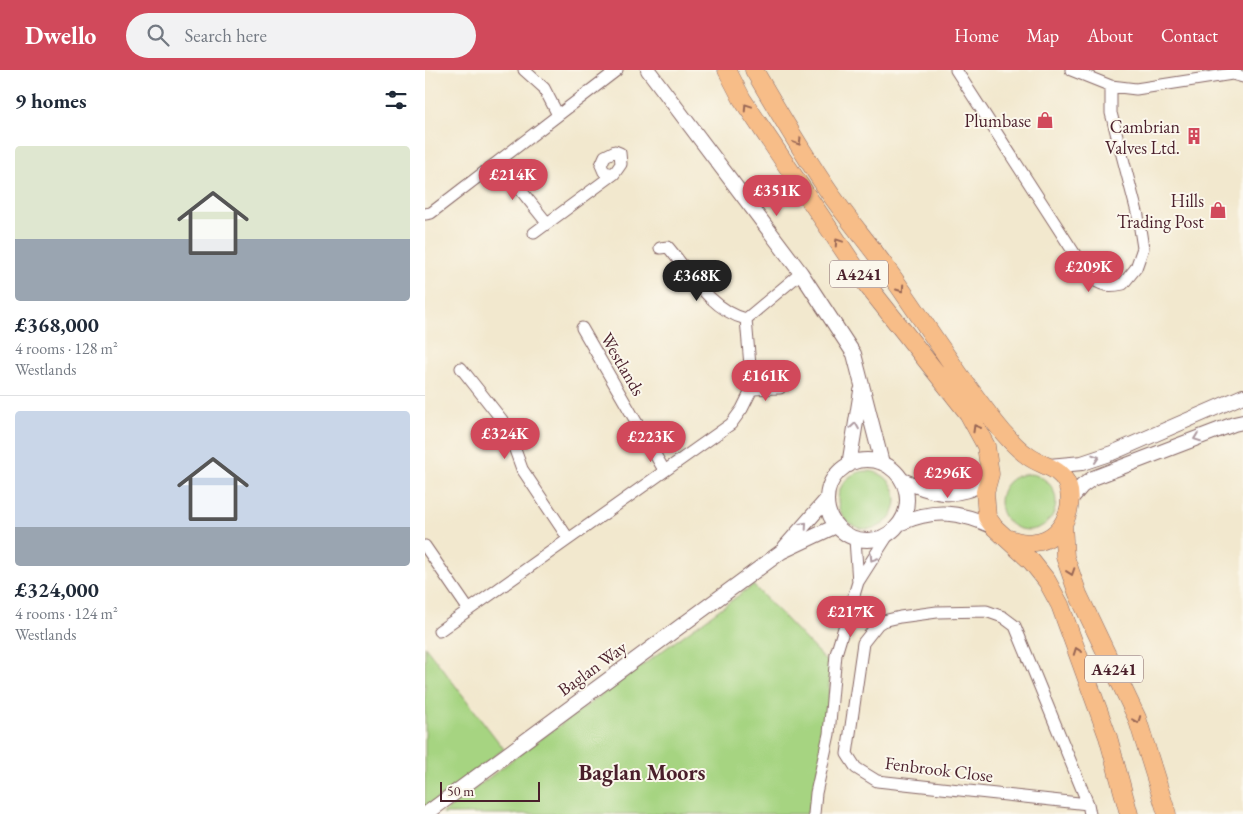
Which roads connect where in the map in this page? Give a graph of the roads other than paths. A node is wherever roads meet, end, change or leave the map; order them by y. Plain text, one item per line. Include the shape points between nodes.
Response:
1 (524, 70) edge
2 (617, 70) edge
3 (648, 70) edge
4 (727, 70) edge
5 (755, 70) edge
6 (956, 70) edge
7 (1071, 70) edge
8 (1243, 73) edge
9 (1111, 86) junction
10 (558, 115) junction
11 (499, 163) junction
12 (613, 174) dead end
13 (425, 214) edge
14 (547, 223) junction
15 (534, 233) dead end
16 (659, 248) dead end
17 (801, 273) junction
18 (745, 319) junction
19 (582, 328) dead end
20 (461, 368) dead end
21 (862, 386) junction
22 (780, 388) dead end
23 (751, 389) junction
24 (1243, 396) edge
25 (1243, 422) edge
26 (882, 463) junction
27 (849, 464) junction
28 (1049, 466) junction
29 (664, 470) junction
30 (902, 480) junction
31 (989, 481) junction
32 (827, 499) junction
33 (1070, 500) junction
34 (901, 523) junction
35 (1063, 524) junction
36 (836, 526) junction
37 (1000, 532) junction
38 (888, 535) junction
39 (568, 538) junction
40 (855, 539) junction
41 (425, 546) edge
42 (781, 552) junction
43 (858, 582) junction
44 (469, 610) junction
45 (439, 631) dead end
46 (1089, 809) edge
47 (426, 814) edge
48 (814, 814) edge
49 (1129, 814) edge
50 (1167, 814) edge

1 - 10 street via 544,88
2 - 10 street
3 - 17 street
31 -> 4 main road, A4241 via 987,446 968,413 867,285 742,99
5 -> 28 main road, A4241 via 824,185 987,412 1014,444 1029,457
6 - 9 street via 1089,276 1099,285 1109,286 1123,284 1136,268 1143,248 1138,216 1111,113
7 - 9 street
8 - 9 street via 1136,90
10 - 11 street
11 - 13 street via 431,213
11 - 14 street
12 - 14 street
14 - 15 street
16 - 18 street via 668,247 717,305 731,315
17 - 18 street
17 - 21 street via 854,354
18 - 23 street
19 - 29 street, Westlands
20 - 39 street via 506,425 522,469
21 - 26 street
27 -> 21 street
22 - 23 street
23 - 29 street via 731,424
28 -> 24 street via 1082,463 1112,453
25 -> 33 street via 1093,478 1081,486
26 - 27 street via 871,460
26 - 30 street
27 - 32 street via 833,479
28 - 33 main road, A4241 via 1063,478
29 - 39 street
30 - 31 street via 929,491 954,495
30 - 34 street via 908,502
31 - 37 main road, A4241 via 985,492 987,517
32 - 36 street
42 -> 32 street, Baglan Way
33 - 35 main road, A4241
34 - 37 street via 920,514 936,513 974,518
34 - 38 street
35 - 37 main road via 1052,536 1037,542 1021,543
35 -> 50 main road, A4241 via 1065,557 1078,594 1137,718
36 - 40 street
36 - 42 street, Baglan Way
49 -> 37 main road, A4241 via 1108,736 1060,605 1032,562
38 - 40 street via 867,541
38 -> 43 street
39 - 44 street
40 - 43 street
41 - 44 street
42 - 47 street, Baglan Way
43 - 48 street via 836,654 829,734
44 - 45 street
46 - 46 street, Fenbrook Close via 1015,626 986,611 937,612 878,624 863,643 847,754 856,768 877,781

